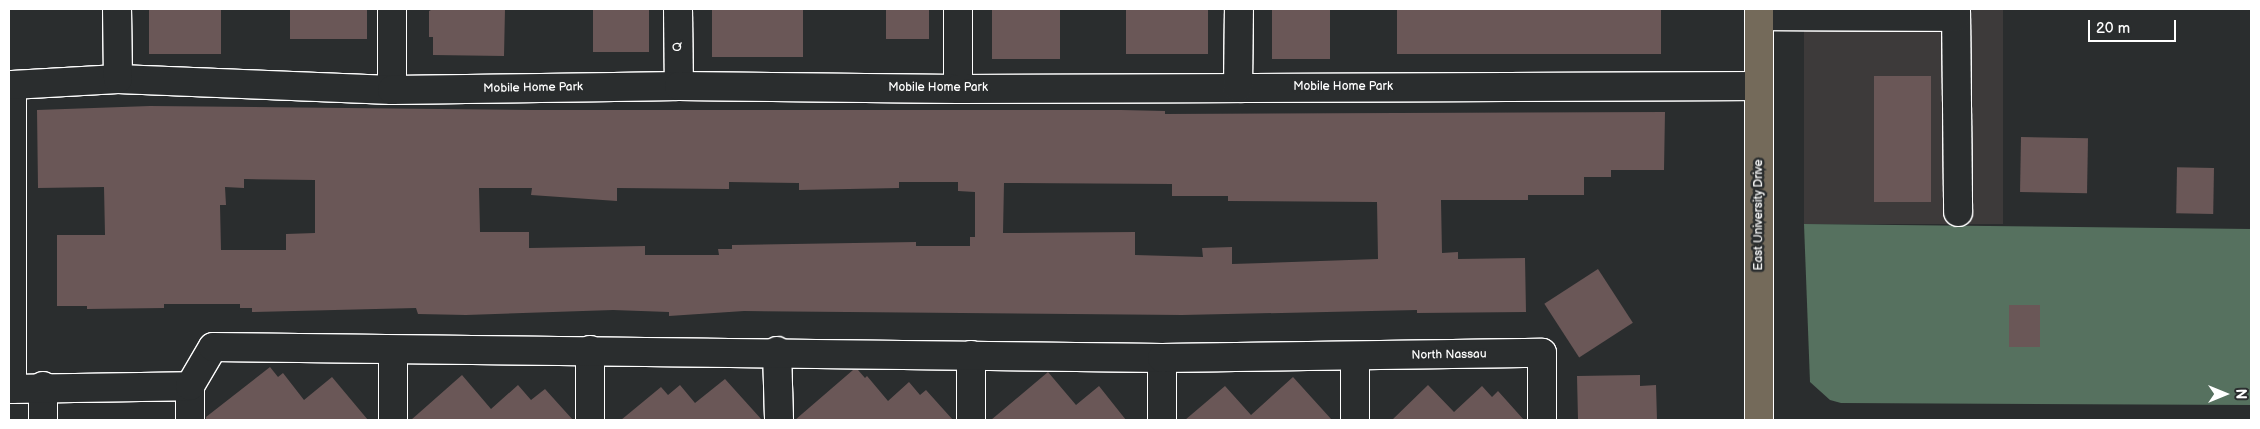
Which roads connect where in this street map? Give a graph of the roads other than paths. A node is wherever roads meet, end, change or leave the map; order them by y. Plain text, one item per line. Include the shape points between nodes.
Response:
1 (117, 9) edge
2 (392, 9) edge
3 (678, 9) edge
4 (958, 9) edge
5 (1239, 9) edge
6 (1758, 12) edge
7 (1956, 13) edge
8 (118, 79) junction
9 (678, 86) junction
10 (1758, 86) junction
11 (1238, 88) junction
12 (958, 89) junction
13 (392, 90) junction
14 (1958, 212) dead end
15 (393, 350) junction
16 (590, 350) junction
17 (777, 351) junction
18 (971, 354) junction
19 (1162, 358) junction
20 (1355, 358) junction
21 (43, 386) junction
22 (190, 386) junction
23 (10, 389) edge
24 (43, 420) edge
25 (190, 420) edge
26 (393, 420) edge
27 (590, 420) edge
28 (779, 420) edge
29 (971, 420) edge
30 (1162, 420) edge
31 (1355, 420) edge
32 (1542, 420) edge
33 (1760, 420) edge

1 - 8 street
2 - 13 street
3 - 9 street, Q
4 - 12 street
5 - 11 street
6 - 7 street
6 - 10 main road, East University Drive
7 - 14 street
8 - 13 street, Mobile Home Park
8 - 23 street, Mobile Home Park via 12,86
9 - 12 street, Mobile Home Park
9 - 13 street, Mobile Home Park
10 - 11 street, Mobile Home Park
10 - 33 main road, East University Drive
11 - 12 street, Mobile Home Park
15 - 16 street, North Nassau
15 - 22 street, North Nassau via 212,347
15 - 26 street
16 - 17 street, North Nassau
16 - 27 street
17 - 18 street, North Nassau
17 - 28 street
18 - 19 street, North Nassau
18 - 29 street
19 - 20 street, North Nassau
19 - 30 street
20 - 31 street
20 - 32 street, North Nassau via 1542,353
21 - 22 street
21 - 23 street
21 - 24 street
22 - 25 street

